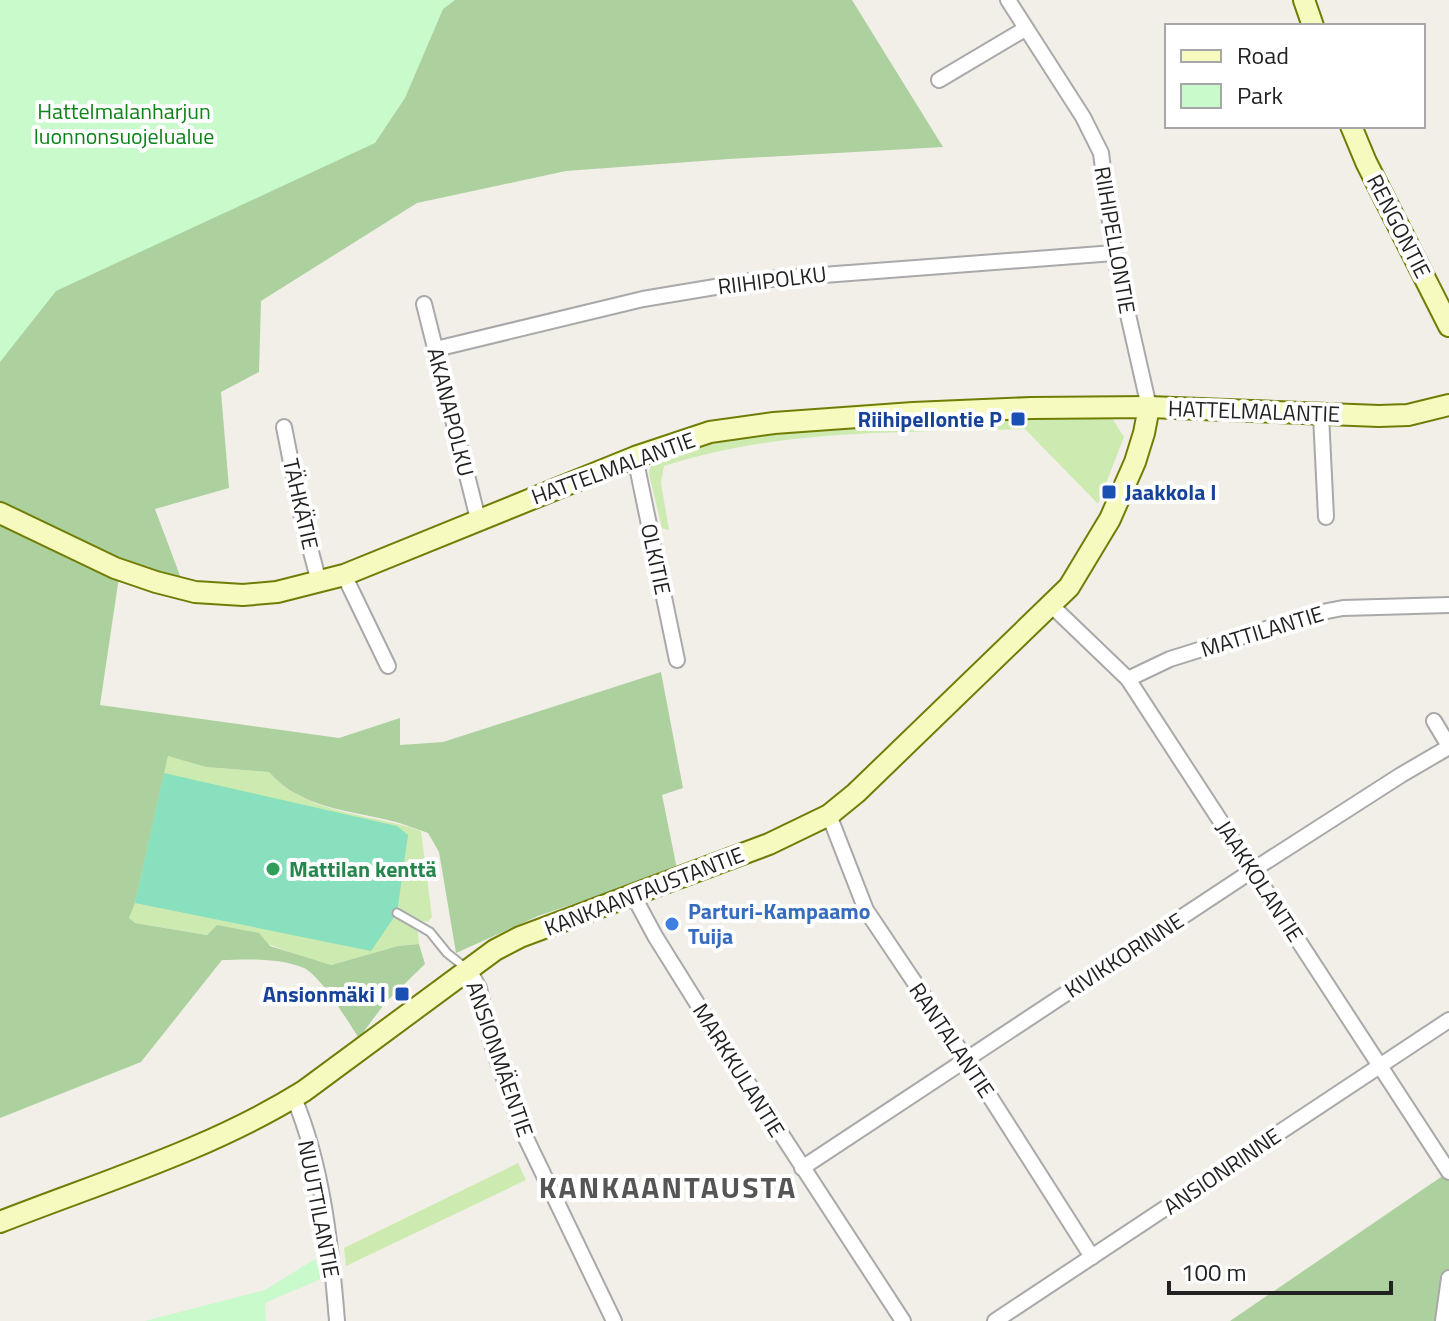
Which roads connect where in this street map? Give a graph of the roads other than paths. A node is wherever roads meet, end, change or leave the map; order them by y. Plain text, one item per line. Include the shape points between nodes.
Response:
1 (1008, 0) edge
2 (1304, 0) edge
3 (1312, 24) edge
4 (1025, 29) junction
5 (939, 80) dead end
6 (1352, 128) edge
7 (1114, 253) junction
8 (424, 304) dead end
9 (1449, 326) edge
10 (436, 349) junction
11 (1449, 405) edge
12 (1149, 407) junction
13 (1321, 415) junction
14 (284, 427) dead end
15 (635, 457) junction
16 (0, 513) edge
17 (1326, 517) dead end
18 (478, 519) junction
19 (344, 575) junction
20 (319, 582) junction
21 (1449, 605) edge
22 (1052, 606) junction
23 (677, 660) dead end
24 (388, 666) dead end
25 (1128, 679) junction
26 (1434, 721) dead end
27 (1449, 746) edge
28 (829, 815) junction
29 (1253, 870) junction
30 (633, 895) junction
31 (397, 913) dead end
32 (469, 970) junction
33 (1449, 1020) edge
34 (966, 1059) junction
35 (1380, 1066) junction
36 (294, 1098) junction
37 (802, 1168) junction
38 (1449, 1172) edge
39 (0, 1222) edge
40 (1092, 1257) junction
41 (1449, 1278) edge
42 (337, 1321) edge
43 (614, 1321) edge
44 (903, 1321) edge
45 (995, 1321) edge
46 (1443, 1321) edge

1 - 4 street, RIIHIPELLONTIE
2 - 3 street
4 - 5 street
4 - 7 street, RIIHIPELLONTIE via 1101,153
6 - 9 street, RENGONTIE
7 - 10 street, RIIHIPOLKU via 757,280 643,299
7 - 12 street, RIIHIPELLONTIE
8 - 10 street, AKANAPOLKU
10 - 18 street, AKANAPOLKU
11 - 13 street, HATTELMALANTIE via 1408,415
12 - 13 street, HATTELMALANTIE
12 - 15 street, HATTELMALANTIE via 913,413 774,423 710,432
12 - 22 street, KANKAANTAUSTANTIE via 1135,462 1110,519 1085,564
13 - 17 street
14 - 20 street, TÄHKÄTIE
15 - 18 street, HATTELMALANTIE
15 - 23 street, OLKITIE
16 - 20 street, HATTELMALANTIE via 115,568 174,588 243,595
18 - 19 street, HATTELMALANTIE
19 - 20 street, HATTELMALANTIE
19 - 24 street
21 - 25 street, MATTILANTIE via 1317,613 1170,659
22 - 25 street, JAAKKOLANTIE
22 - 28 street, KANKAANTAUSTANTIE
25 - 29 street, JAAKKOLANTIE
26 - 27 street
27 - 29 street, KIVIKKORINNE
28 - 30 street, KANKAANTAUSTANTIE via 769,844
28 - 34 street, RANTALANTIE via 866,910
29 - 34 street, KIVIKKORINNE
29 - 35 street, JAAKKOLANTIE
30 - 32 street, KANKAANTAUSTANTIE via 520,937
30 - 37 street, MARKKULANTIE
31 - 32 lane via 430,932
32 - 36 street, KANKAANTAUSTANTIE
32 - 43 street, ANSIONMÄENTIE via 523,1132
33 - 35 street, ANSIONRINNE
34 - 37 street, KIVIKKORINNE
34 - 40 street, RANTALANTIE
35 - 38 street, JAAKKOLANTIE
35 - 40 street, ANSIONRINNE
36 - 39 street, KANKAANTAUSTANTIE via 216,1139
36 - 42 street, NUUTTILANTIE via 327,1226
37 - 44 street, MARKKULANTIE
40 - 45 street, ANSIONRINNE
41 - 46 street

